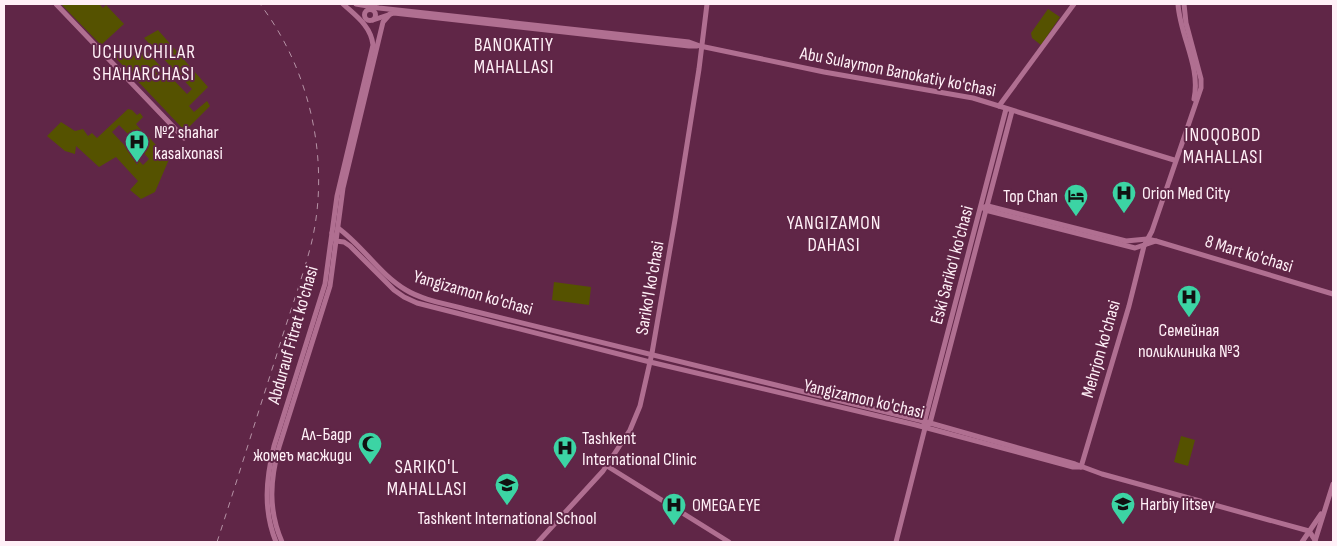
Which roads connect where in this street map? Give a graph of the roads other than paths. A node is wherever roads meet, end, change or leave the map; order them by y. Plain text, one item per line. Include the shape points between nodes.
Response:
1 (56, 4) edge
2 (343, 4) edge
3 (356, 4) edge
4 (706, 4) edge
5 (1074, 4) edge
6 (1178, 4) edge
7 (1184, 4) edge
8 (362, 5) junction
9 (379, 8) junction
10 (355, 14) junction
11 (390, 14) junction
12 (374, 16) junction
13 (366, 19) junction
14 (368, 28) junction
15 (700, 46) junction
16 (375, 47) junction
17 (999, 106) junction
18 (1006, 109) junction
19 (1012, 111) junction
20 (184, 138) dead end
21 (1174, 160) junction
22 (981, 208) junction
23 (987, 209) junction
24 (338, 228) junction
25 (1152, 231) junction
26 (332, 233) junction
27 (1148, 239) junction
28 (336, 241) junction
29 (1156, 241) junction
30 (1144, 246) junction
31 (1135, 248) junction
32 (1141, 256) junction
33 (1333, 294) edge
34 (318, 318) junction
35 (568, 333) junction
36 (567, 340) junction
37 (652, 353) junction
38 (650, 362) junction
39 (298, 379) junction
40 (765, 382) junction
41 (764, 389) junction
42 (924, 421) junction
43 (930, 423) junction
44 (925, 428) junction
45 (606, 466) junction
46 (1081, 467) junction
47 (1333, 484) edge
48 (1325, 508) junction
49 (1292, 526) junction
50 (1309, 531) junction
51 (1314, 541) edge
52 (276, 542) edge
53 (282, 542) edge
54 (538, 542) edge
55 (729, 542) edge
56 (896, 542) edge
57 (1301, 542) edge

1 - 20 main road
2 - 10 main road
3 - 8 main road, Abu Sulaymon Banokatiy ko'chasi
4 - 15 main road, Sariko'l ko'chasi
5 - 17 main road
6 - 21 main road, Mehrjon ko'chasi via 1196,85
7 - 25 main road, Mehrjon ko'chasi via 1201,83
8 - 9 main road, Abu Sulaymon Banokatiy ko'chasi
8 - 12 main road
9 - 12 main road
9 - 15 main road, Abu Sulaymon Banokatiy ko'chasi via 664,39
10 - 13 main road
10 - 14 main road
11 - 12 main road, Abu Sulaymon Banokatiy ko'chasi
11 - 15 main road, Abu Sulaymon Banokatiy ko'chasi
11 - 16 main road, Abdurauf Fitrat ko'chasi via 383,22
12 - 13 main road via 370,21
12 - 13 main road via 366,13
12 - 16 main road, Abdurauf Fitrat ko'chasi via 378,30
13 - 14 main road
14 - 16 main road
15 - 17 main road, Abu Sulaymon Banokatiy ko'chasi via 964,96
15 - 37 main road, Sariko'l ko'chasi via 678,204
16 - 24 main road, Abdurauf Fitrat ko'chasi via 343,188
16 - 26 main road, Abdurauf Fitrat ko'chasi via 340,185
17 - 18 main road, Abu Sulaymon Banokatiy ko'chasi
18 - 19 main road, Abu Sulaymon Banokatiy ko'chasi
18 - 22 main road, Eski Sariko'l ko'chasi
19 - 21 main road, Abu Sulaymon Banokatiy ko'chasi
19 - 23 main road, Eski Sariko'l ko'chasi
21 - 27 main road, Mehrjon ko'chasi
22 - 23 main road
22 - 42 main road, Eski Sariko'l ko'chasi
23 - 27 main road, 8 Mart ko'chasi via 1126,241
23 - 31 main road
23 - 43 main road, Eski Sariko'l ko'chasi
24 - 26 main road
24 - 28 main road, Abdurauf Fitrat ko'chasi
24 - 35 main road, Yangizamon ko'chasi via 400,287 411,293
25 - 27 main road, Mehrjon ko'chasi
25 - 29 main road
26 - 28 main road
26 - 34 main road, Abdurauf Fitrat ko'chasi
27 - 29 main road, 8 Mart ko'chasi
27 - 30 main road, Mehrjon ko'chasi
28 - 34 main road, Abdurauf Fitrat ko'chasi via 330,282
28 - 36 main road, Yangizamon ko'chasi via 351,247 394,290 413,301
29 - 30 main road
29 - 33 main road, 8 Mart ko'chasi
30 - 31 main road
30 - 32 main road, Mehrjon ko'chasi
31 - 32 main road via 1140,250
32 - 46 main road, Mehrjon ko'chasi
34 - 39 main road, Abdurauf Fitrat ko'chasi
35 - 36 main road
35 - 37 main road, Yangizamon ko'chasi
36 - 38 main road, Yangizamon ko'chasi
37 - 38 main road, Sariko'l ko'chasi
37 - 40 main road, Yangizamon ko'chasi
38 - 41 main road, Yangizamon ko'chasi
38 - 45 main road, Sariko'l ko'chasi via 638,412
39 - 52 main road, Abdurauf Fitrat ko'chasi via 274,446 267,479 268,514
39 - 53 main road, Abdurauf Fitrat ko'chasi via 272,479 273,513
40 - 41 main road
40 - 42 main road, Yangizamon ko'chasi
41 - 44 main road, Yangizamon ko'chasi
42 - 43 main road, Yangizamon ko'chasi
42 - 44 main road, Eski Sariko'l ko'chasi
43 - 44 main road
43 - 46 main road, Yangizamon ko'chasi
44 - 46 main road, Yangizamon ko'chasi via 1074,468
44 - 56 main road, Eski Sariko'l ko'chasi
45 - 54 main road, Sariko'l ko'chasi
45 - 55 main road
46 - 49 main road, Yangizamon ko'chasi
47 - 48 main road
48 - 50 main road
48 - 51 main road
49 - 50 main road, Yangizamon ko'chasi
49 - 57 main road via 1301,533
50 - 51 main road
50 - 57 main road

